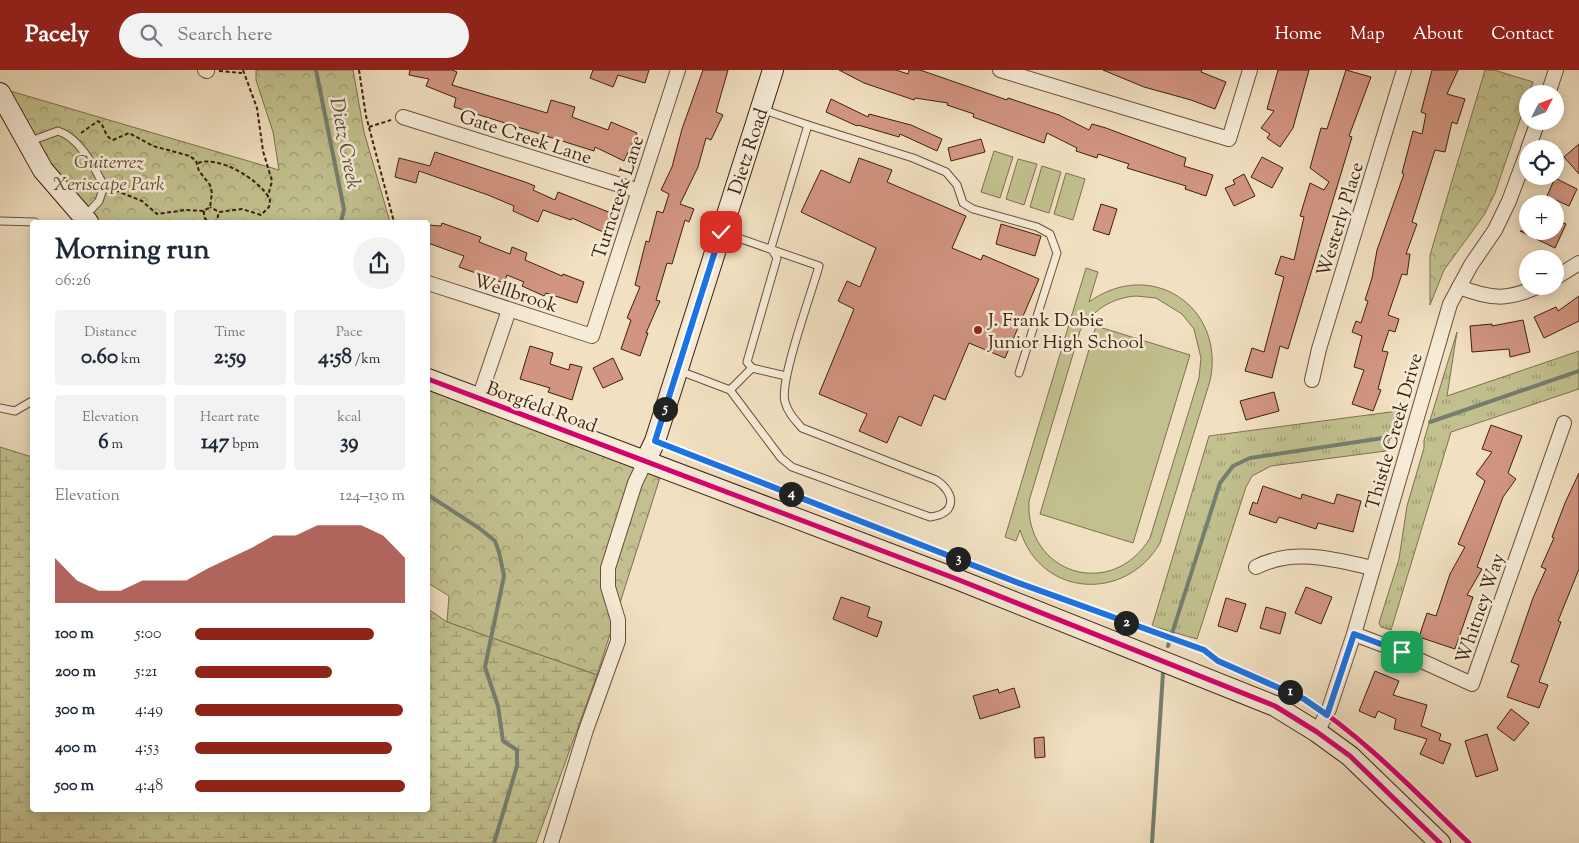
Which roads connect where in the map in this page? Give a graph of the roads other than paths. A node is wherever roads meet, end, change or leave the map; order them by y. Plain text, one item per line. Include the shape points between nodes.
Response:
1 (678, 70) edge
2 (773, 70) edge
3 (1000, 70) edge
4 (1250, 70) edge
5 (1404, 70) edge
6 (1556, 70) edge
7 (1551, 85) edge
8 (0, 95) edge
9 (761, 109) junction
10 (403, 117) road end
11 (808, 126) junction
12 (27, 142) junction
13 (1519, 173) edge
14 (639, 191) junction
15 (86, 220) edge
16 (0, 221) edge
17 (30, 222) edge
18 (721, 232) junction
19 (771, 248) junction
20 (1579, 264) edge
21 (1564, 273) edge
22 (430, 284) edge
23 (1458, 287) junction
24 (1519, 293) edge
25 (509, 310) junction
26 (592, 336) joint
27 (752, 368) junction
28 (677, 369) junction
29 (1019, 372) dead end
30 (786, 376) junction
31 (430, 380) edge
32 (1312, 380) dead end
33 (730, 390) junction
34 (479, 398) junction
35 (30, 402) edge
36 (0, 408) edge
37 (1564, 423) dead end
38 (646, 460) junction
39 (1256, 567) dead end
40 (1372, 568) junction
41 (1354, 634) junction
42 (1317, 732) junction
43 (551, 843) edge
44 (1440, 843) edge

1 - 14 street, Turncreek Lane
2 - 9 street, Dietz Road
3 - 4 street via 1229,139
5 - 32 street, Westerly Place
6 - 7 street
8 - 12 street
9 - 11 lane
9 - 18 street, Dietz Road
10 - 14 street, Gate Creek Lane
11 - 19 lane
11 - 29 lane via 913,158 946,172 957,185 964,202 973,209 1037,227 1050,234 1056,253
12 - 15 street via 48,177
12 - 15 lane via 58,131 73,139 104,186 99,201
13 - 23 street, Thistle Creek Drive via 1495,230
14 - 26 street, Turncreek Lane
16 - 17 lane
18 - 19 lane
18 - 28 street, Dietz Road
19 - 27 lane via 777,258 746,362
19 - 30 lane via 820,266
20 - 21 street
22 - 25 street, Wellbrook
23 - 24 street via 1487,298 1506,298
23 - 40 street, Thistle Creek Drive via 1450,304
25 - 26 street, Wellbrook
25 - 34 street
27 - 30 lane
27 - 33 lane
28 - 33 lane
28 - 38 street, Dietz Road
30 - 33 lane via 785,401 802,428 936,480 948,488 952,496 948,508 941,516 930,517 792,467 781,458
31 - 34 street, Borgfeld Road
34 - 38 street, Borgfeld Road
35 - 36 lane via 15,411
37 - 41 street, Whitney Way via 1472,684
38 - 42 street, Borgfeld Road via 1275,706
38 - 43 street via 635,483 608,568 608,587 618,620 618,642 586,730
39 - 40 street via 1290,556 1331,558
40 - 41 street, Thistle Creek Drive
41 - 42 street, Thistle Creek Drive via 1329,709
42 - 44 street, Borgfeld Road via 1350,756

